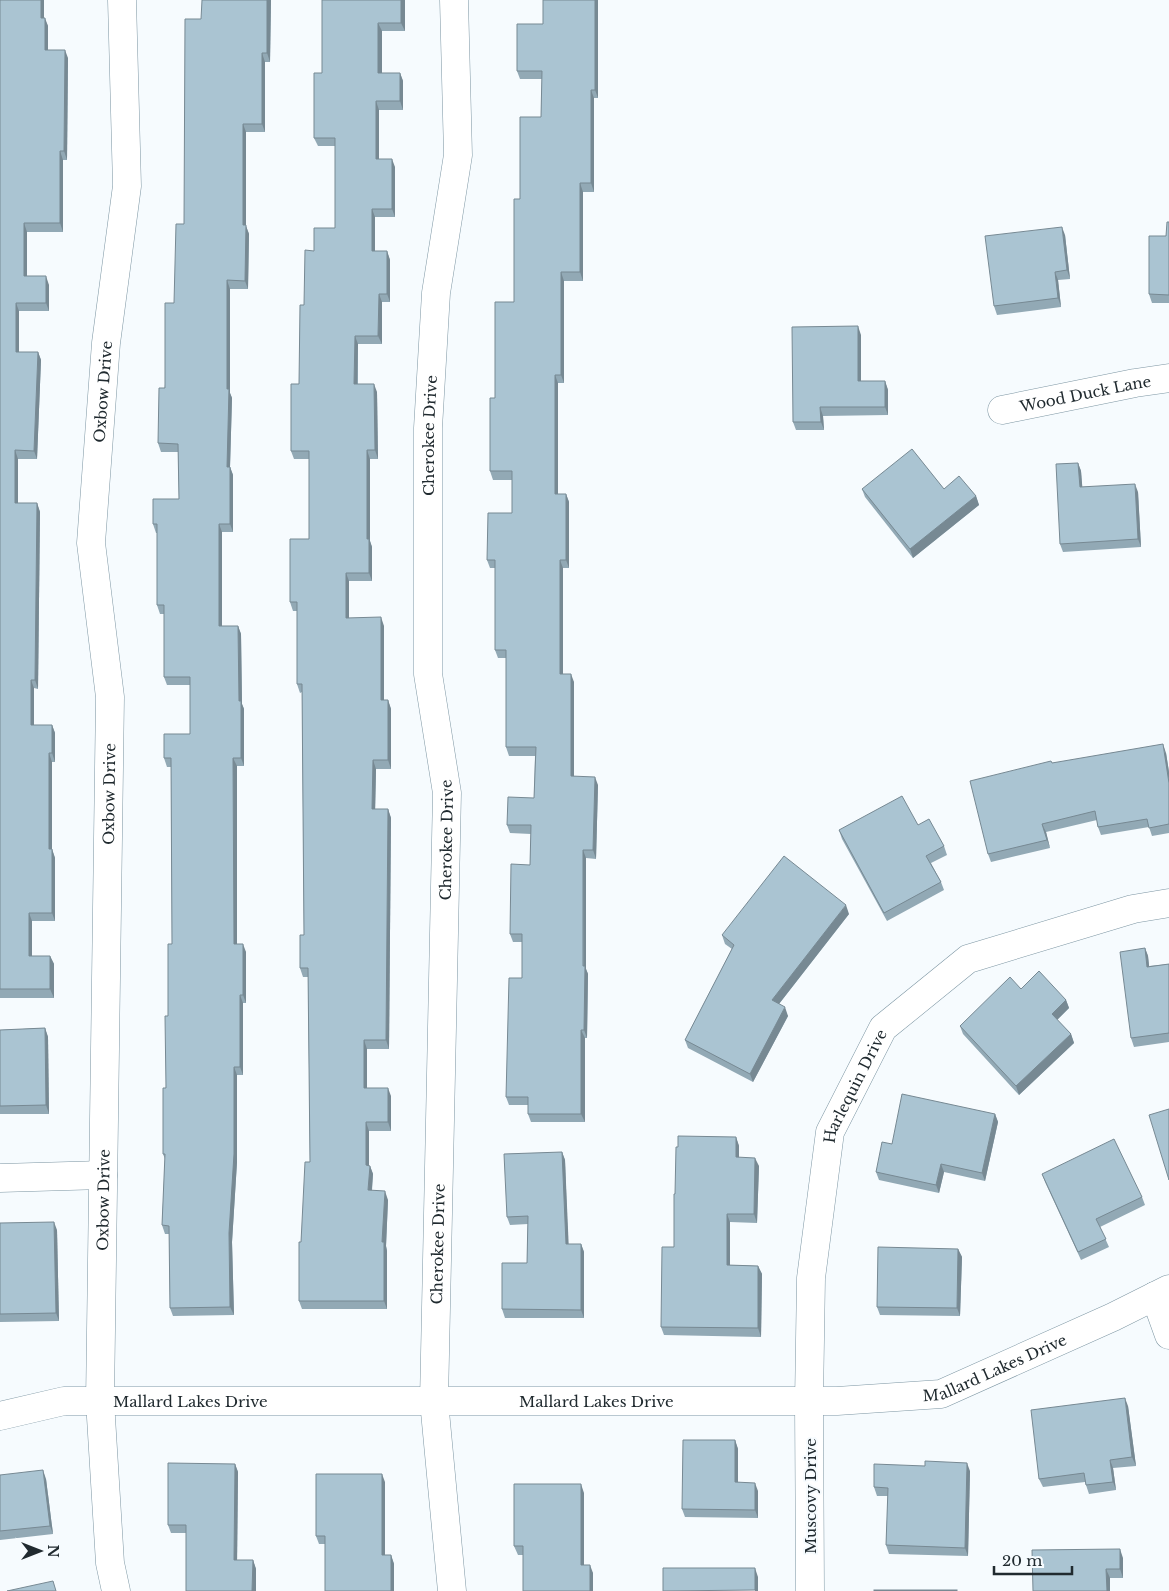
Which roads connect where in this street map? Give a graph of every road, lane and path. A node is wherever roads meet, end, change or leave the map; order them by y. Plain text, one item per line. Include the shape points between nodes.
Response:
1 (122, 0) edge
2 (454, 0) edge
3 (1169, 378) edge
4 (1002, 410) dead end
5 (1169, 903) edge
6 (104, 1175) junction
7 (0, 1178) edge
8 (1162, 1293) edge
9 (1169, 1336) edge
10 (100, 1402) junction
11 (434, 1402) junction
12 (809, 1402) junction
13 (0, 1416) edge
14 (116, 1591) edge
15 (452, 1591) edge
16 (810, 1591) edge

1 - 6 street, Oxbow Drive via 127,186 106,343 91,543 110,697
2 - 11 street, Cherokee Drive via 458,155 436,293 428,428 428,674 447,793
3 - 4 street, Wood Duck Lane
5 - 12 street, Harlequin Drive via 1132,909 968,959 884,1028 830,1132 810,1278
6 - 7 street
6 - 10 street, Oxbow Drive
8 - 9 street
8 - 12 street, Mallard Lakes Drive via 941,1394
10 - 11 street, Mallard Lakes Drive
10 - 13 street, Mallard Lakes Drive via 64,1402
10 - 14 street, Oxbow Drive via 110,1563
11 - 12 street, Mallard Lakes Drive
11 - 15 street, Cherokee Drive
12 - 16 street, Muscovy Drive

